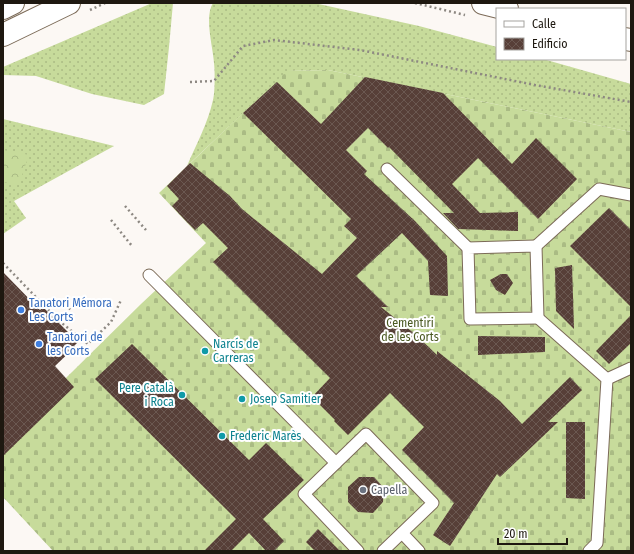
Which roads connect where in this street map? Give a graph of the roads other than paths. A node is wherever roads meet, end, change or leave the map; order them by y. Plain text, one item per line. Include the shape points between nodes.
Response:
1 (13, 3) edge
2 (69, 3) edge
3 (3, 8) edge
4 (475, 9) edge
5 (496, 9) edge
6 (3, 35) edge
7 (387, 169) dead end
8 (631, 194) edge
9 (536, 246) junction
10 (468, 248) junction
11 (149, 275) dead end
12 (538, 318) junction
13 (631, 368) edge
14 (607, 379) junction
15 (336, 463) junction
16 (402, 532) junction
17 (358, 551) edge
18 (383, 551) edge
19 (419, 551) edge
20 (589, 551) edge

1 - 3 street
2 - 6 street
4 - 5 street
7 - 10 lane
8 - 9 lane via 600,189
9 - 10 lane
9 - 12 lane
10 - 12 lane via 470,319
11 - 15 lane
12 - 14 lane
13 - 14 lane
14 - 20 lane via 597,543
15 - 16 lane via 366,434 432,503
15 - 17 lane via 304,494
16 - 18 lane
16 - 19 lane

